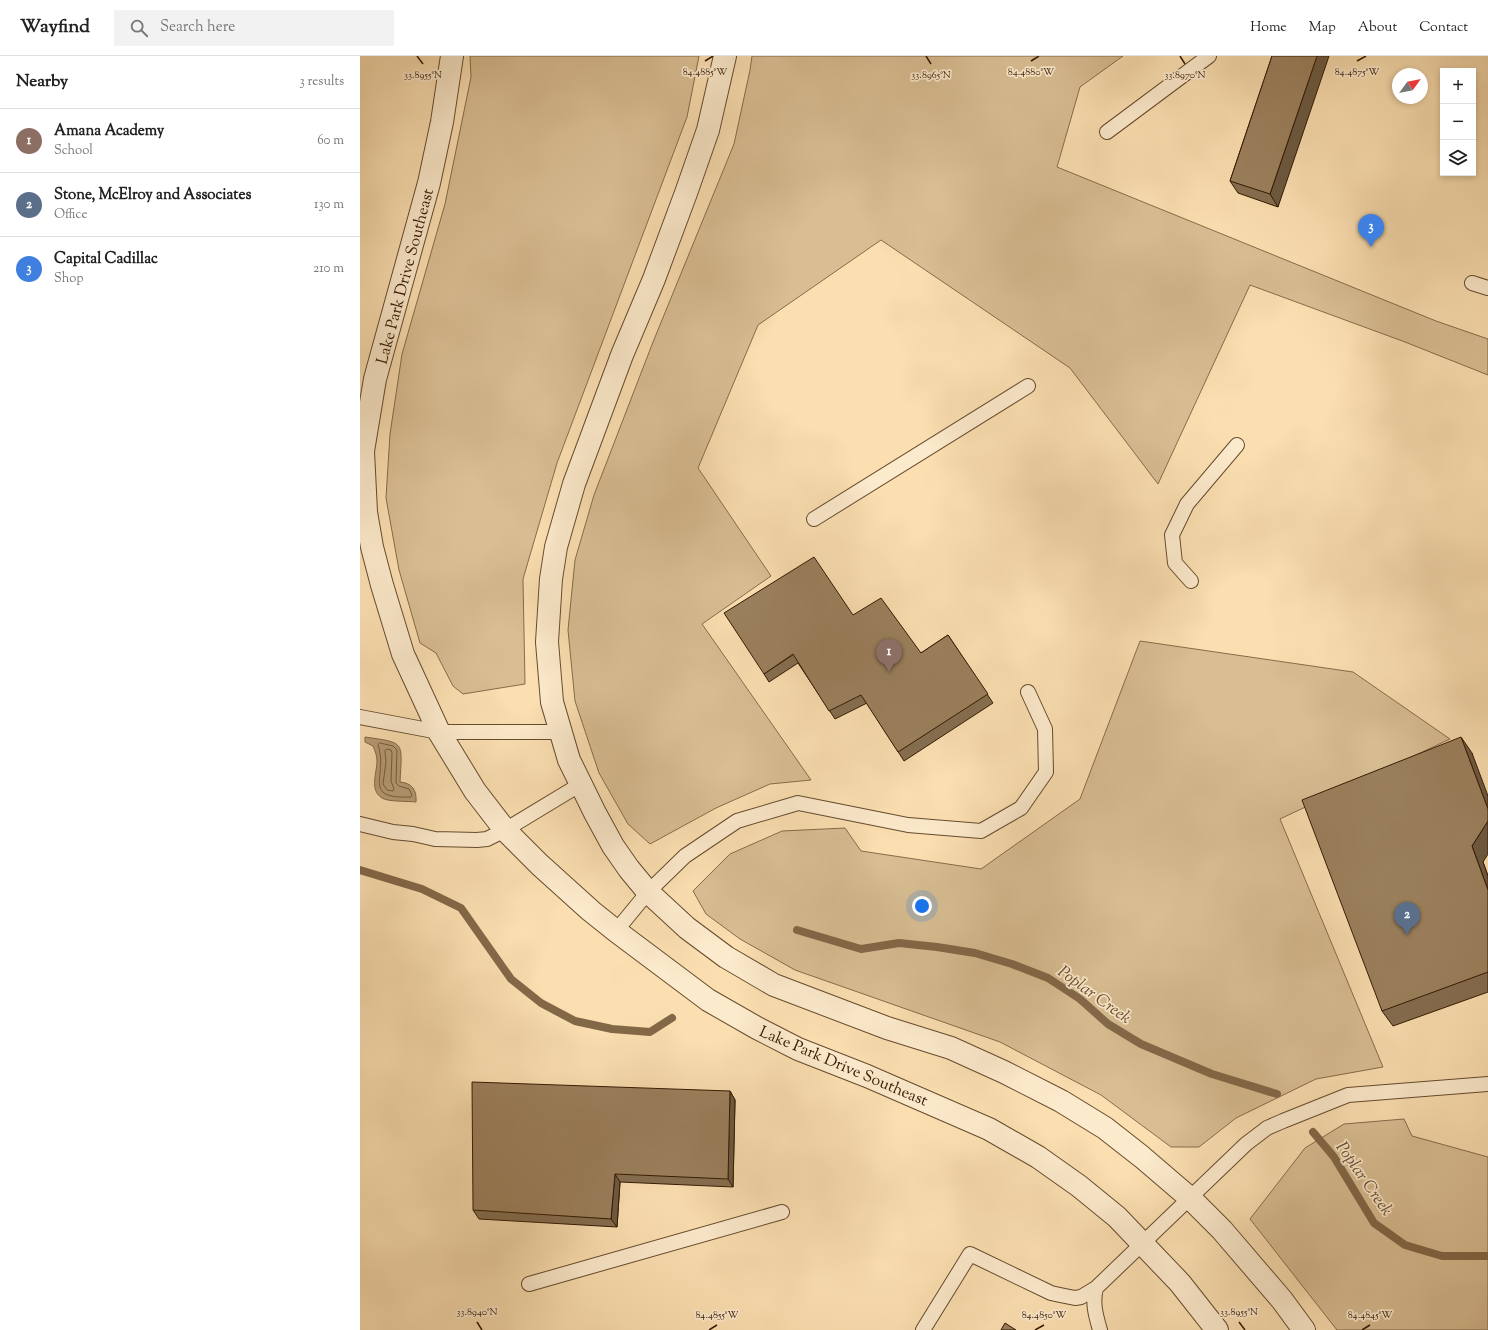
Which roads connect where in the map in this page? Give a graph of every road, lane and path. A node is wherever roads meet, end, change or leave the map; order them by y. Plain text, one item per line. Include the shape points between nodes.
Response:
1 (452, 56) edge
2 (725, 56) edge
3 (1209, 56) edge
4 (1107, 132) dead end
5 (1472, 282) dead end
6 (1488, 288) edge
7 (1028, 386) dead end
8 (1237, 445) dead end
9 (814, 519) dead end
10 (1191, 581) dead end
11 (1028, 692) dead end
12 (360, 717) edge
13 (438, 732) junction
14 (560, 732) junction
15 (581, 784) junction
16 (360, 824) edge
17 (505, 830) junction
18 (648, 892) junction
19 (616, 931) junction
20 (1488, 1084) edge
21 (1191, 1199) junction
22 (782, 1212) dead end
23 (1142, 1243) junction
24 (529, 1284) dead end
25 (1096, 1288) junction
26 (923, 1330) edge
27 (1100, 1330) edge
28 (1217, 1330) edge
29 (1304, 1330) edge

1 - 13 street, Lake Park Drive Southeast via 430,183 375,380 363,451 366,512 382,585 403,654
2 - 14 street via 708,130 689,186 622,354 574,484 556,547 547,642 552,702
3 - 4 lane
5 - 6 lane
7 - 9 lane
8 - 10 lane via 1187,504 1172,535 1175,563
11 - 18 lane via 1045,729 1046,772 1021,808 982,831 908,825 798,802 737,820 685,856
12 - 13 lane
13 - 14 lane
13 - 17 street, Lake Park Drive Southeast via 475,791
14 - 15 street via 569,760
15 - 17 lane
15 - 18 street via 594,813 614,846
16 - 17 lane via 435,839 487,839
17 - 19 street, Lake Park Drive Southeast via 546,871
18 - 19 lane
18 - 21 street via 687,928 726,957 774,985 887,1028 951,1048 1061,1101 1105,1128
19 - 23 street, Lake Park Drive Southeast via 708,1000 757,1028 798,1049 989,1129 1038,1156 1117,1217
20 - 21 lane via 1348,1096 1267,1128 1246,1144
21 - 23 lane
21 - 29 street via 1222,1230 1282,1300
22 - 24 lane
23 - 25 lane
23 - 28 street, Lake Park Drive Southeast via 1180,1284
25 - 26 lane via 1081,1297 1060,1295 970,1254
25 - 27 lane via 1094,1308

